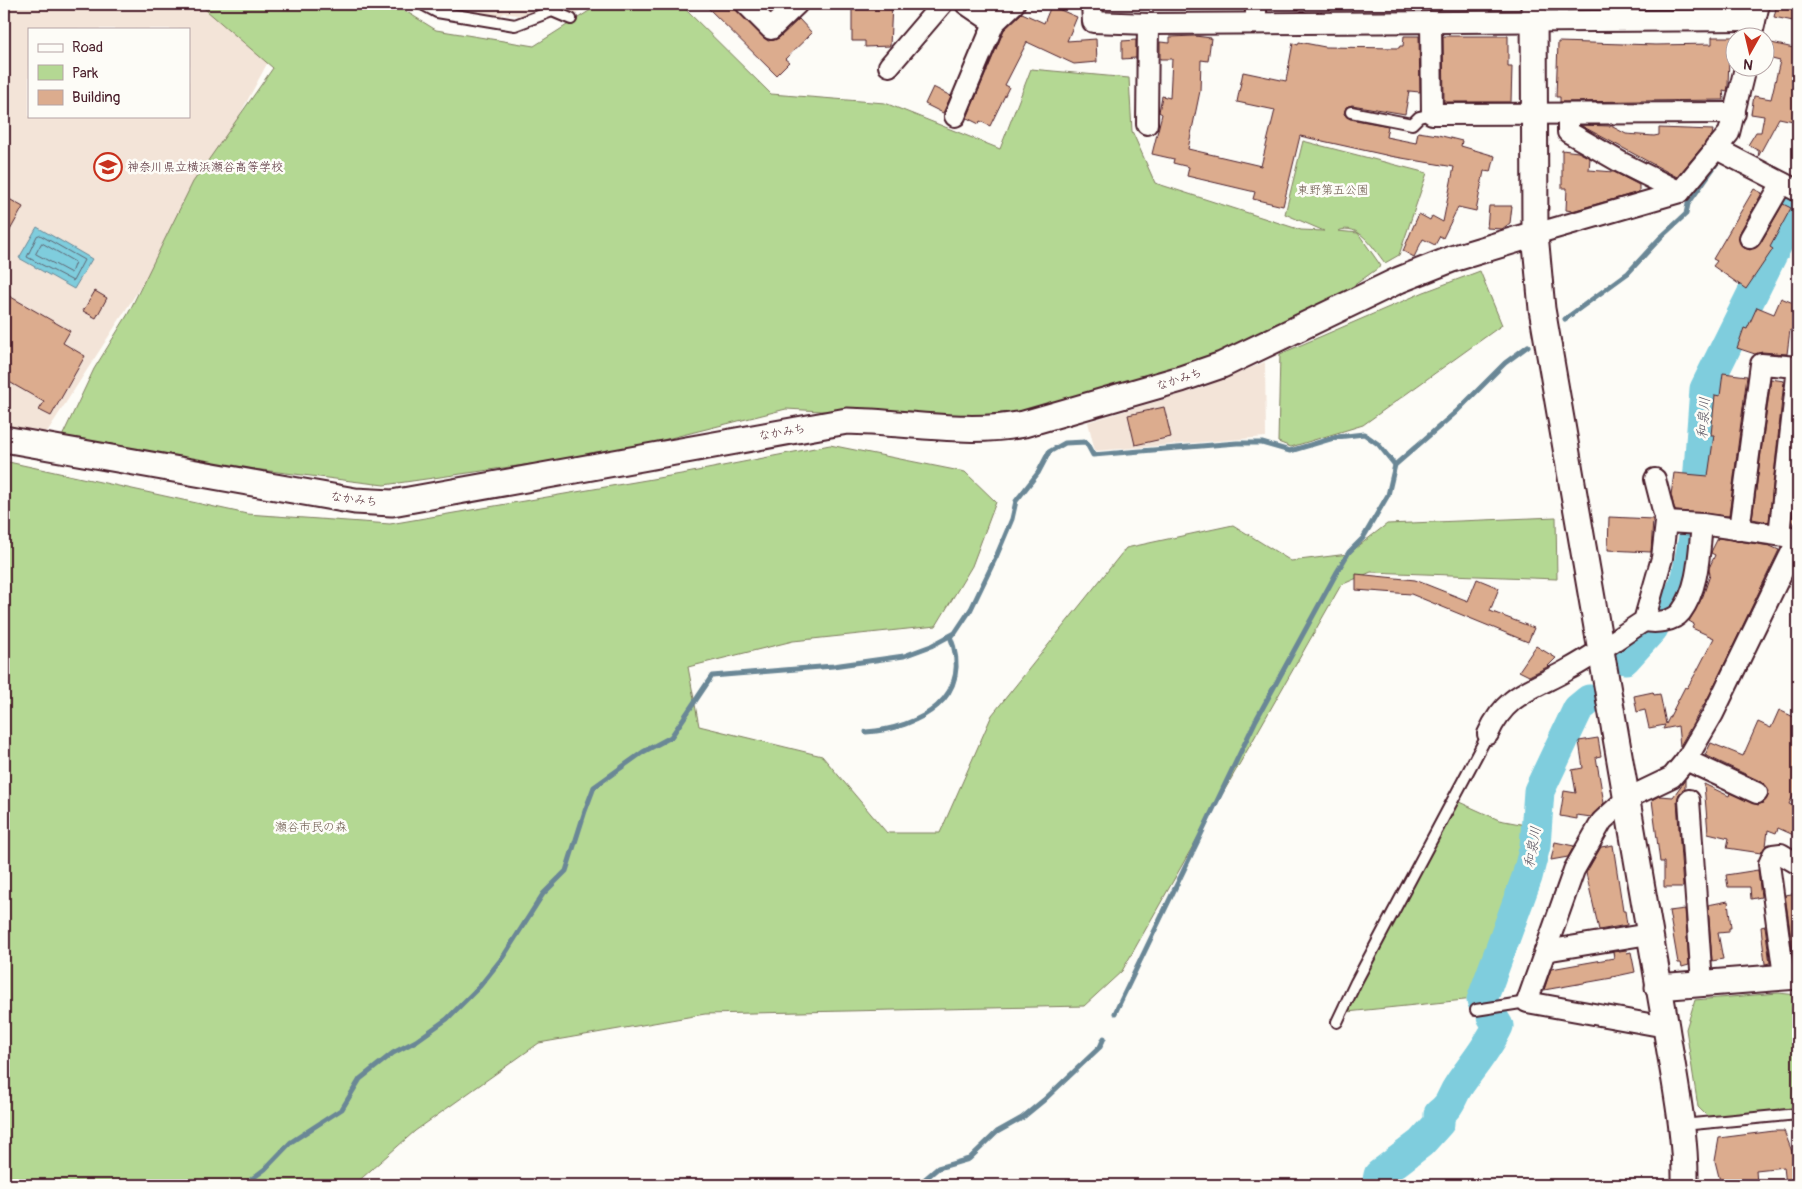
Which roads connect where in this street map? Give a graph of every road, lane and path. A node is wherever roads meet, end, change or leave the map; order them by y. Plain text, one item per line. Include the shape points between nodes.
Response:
1 (422, 4) edge
2 (746, 4) edge
3 (797, 4) edge
4 (942, 4) edge
5 (966, 4) edge
6 (1014, 4) edge
7 (1092, 4) edge
8 (1534, 13) edge
9 (1256, 14) edge
10 (571, 19) dead end
11 (1755, 20) edge
12 (1431, 22) junction
13 (994, 23) junction
14 (1148, 24) junction
15 (889, 66) dead end
16 (1743, 78) edge
17 (1351, 112) dead end
18 (1735, 113) junction
19 (1432, 114) junction
20 (1535, 115) junction
21 (1568, 115) junction
22 (955, 116) dead end
23 (1147, 124) dead end
24 (1715, 148) junction
25 (1792, 188) edge
26 (1680, 192) junction
27 (1534, 234) junction
28 (1750, 238) dead end
29 (4, 439) edge
30 (1655, 479) dead end
31 (1666, 522) junction
32 (1697, 524) junction
33 (1739, 530) junction
34 (1792, 537) edge
35 (1644, 622) junction
36 (1601, 648) junction
37 (1488, 734) joint
38 (1686, 760) junction
39 (1757, 793) dead end
40 (1626, 798) junction
41 (1690, 800) dead end
42 (1798, 864) edge
43 (1649, 934) junction
44 (1545, 951) junction
45 (1791, 976) edge
46 (1702, 983) junction
47 (1658, 987) junction
48 (1527, 1002) junction
49 (1476, 1010) dead end
50 (1337, 1022) dead end
51 (1666, 1027) junction
52 (1798, 1114) edge
53 (1681, 1125) junction
54 (1685, 1185) edge

1 - 10 lane via 437,12 515,25 552,11
2 - 3 street via 771,30
4 - 15 street
5 - 13 street
6 - 13 street
7 - 14 street via 1093,22
8 - 11 street
8 - 12 street
8 - 20 street
9 - 12 street
9 - 14 street
12 - 19 street
13 - 22 street
14 - 23 street
16 - 18 street
17 - 19 lane via 1412,124 1419,117
18 - 21 street
18 - 24 street via 1728,133
19 - 20 street
20 - 21 street
20 - 27 street
21 - 26 street via 1568,132
24 - 25 street
24 - 26 street
25 - 28 street
26 - 27 street
27 - 29 street, なかみち via 1452,259 1399,280 1222,365 1182,380 1000,428 969,430 847,421 392,503 355,501
27 - 36 street via 1542,309
30 - 31 street
31 - 32 street
31 - 35 street via 1662,558
32 - 33 street
32 - 35 street via 1694,582 1680,613 1666,621
33 - 34 street
33 - 34 street via 1760,364 1798,367
34 - 38 street via 1714,714
35 - 36 street
36 - 37 street via 1516,698 1496,715
36 - 40 street
37 - 50 lane
38 - 39 street
38 - 40 street via 1672,776
40 - 43 street
40 - 44 street via 1602,821 1574,870
41 - 46 street
42 - 45 street via 1781,854 1773,855 1769,864
43 - 44 street
43 - 47 street
44 - 48 street
45 - 46 street
46 - 47 street
47 - 51 street
48 - 49 lane
48 - 51 street
51 - 53 street
52 - 53 lane
53 - 54 street

